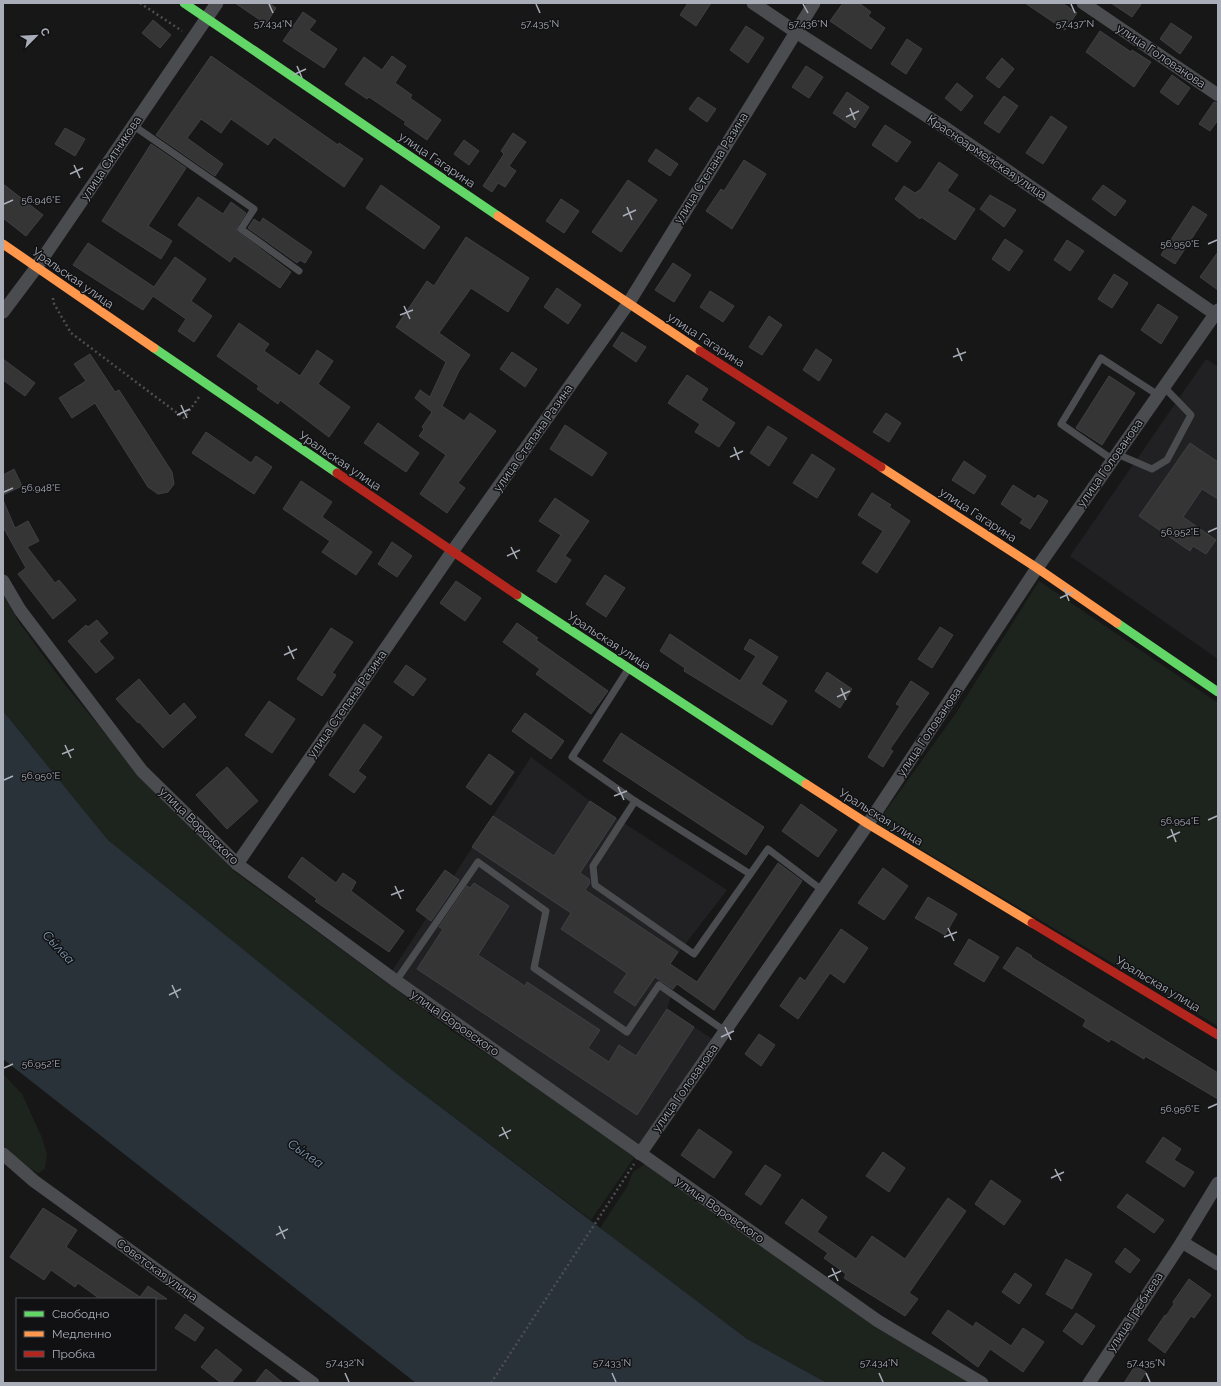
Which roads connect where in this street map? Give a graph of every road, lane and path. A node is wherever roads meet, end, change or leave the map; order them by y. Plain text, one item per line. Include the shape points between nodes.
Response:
1 (140, 3) edge
2 (184, 3) edge
3 (217, 3) edge
4 (753, 3) edge
5 (814, 3) edge
6 (1083, 3) edge
7 (207, 19) junction
8 (796, 32) junction
9 (192, 38) junction
10 (1218, 95) edge
11 (134, 126) junction
12 (3, 244) edge
13 (36, 268) junction
14 (299, 271) dead end
15 (50, 277) junction
16 (628, 304) junction
17 (3, 312) edge
18 (1217, 313) edge
19 (207, 384) junction
20 (1161, 391) junction
21 (1115, 457) junction
22 (452, 552) junction
23 (1037, 568) junction
24 (3, 581) edge
25 (629, 668) junction
26 (1218, 692) edge
27 (635, 801) junction
28 (868, 824) junction
29 (237, 864) junction
30 (750, 874) junction
31 (822, 890) junction
32 (396, 981) junction
33 (725, 1031) junction
34 (1218, 1035) edge
35 (3, 1154) edge
36 (638, 1158) junction
37 (1218, 1183) edge
38 (1182, 1242) junction
39 (1218, 1264) edge
40 (313, 1383) edge
41 (491, 1383) edge
42 (982, 1383) edge
43 (1089, 1383) edge

1 - 9 path
2 - 7 street, улица Гагарина
3 - 7 street, улица Ситникова
4 - 8 street, Красноармейская улица
5 - 8 street, улица Степана Разина
6 - 10 street, улица Голованова
7 - 9 street, улица Ситникова
7 - 16 street, улица Гагарина
8 - 16 street, улица Степана Разина
8 - 18 street, Красноармейская улица via 947,129
9 - 11 street, улица Ситникова
11 - 13 street, улица Ситникова
11 - 14 lane via 254,209 241,229
12 - 13 street, Уральская улица
13 - 15 street, Уральская улица
13 - 17 street, улица Ситникова
15 - 19 street, Уральская улица
15 - 19 path via 53,302 71,333 184,418
16 - 22 street, улица Степана Разина
16 - 23 street, улица Гагарина
18 - 20 street, улица Голованова
19 - 22 street, Уральская улица
20 - 21 street, улица Голованова
20 - 21 lane via 1191,415 1167,460 1152,469
20 - 21 lane via 1101,358 1061,424
21 - 23 street, улица Голованова
22 - 25 street, Уральская улица
22 - 29 street, улица Степана Разина
23 - 26 street, улица Гагарина
23 - 28 street, улица Голованова
24 - 29 street, улица Воровского via 20,610 142,771
25 - 27 lane via 572,757
25 - 28 street, Уральская улица
27 - 30 lane
27 - 30 lane via 593,866 595,885 694,954
28 - 31 street, улица Голованова
28 - 34 street, Уральская улица
29 - 32 street, улица Воровского
30 - 31 lane via 768,849
31 - 33 street, улица Голованова
32 - 33 lane via 478,862 546,911 534,968 627,1032 659,985
32 - 36 street, улица Воровского
33 - 36 street, улица Голованова
35 - 40 street, Советская улица via 34,1181
36 - 41 path
36 - 42 street, улица Воровского via 878,1321
37 - 38 street, улица Гребнева
38 - 39 street
38 - 43 street, улица Гребнева

